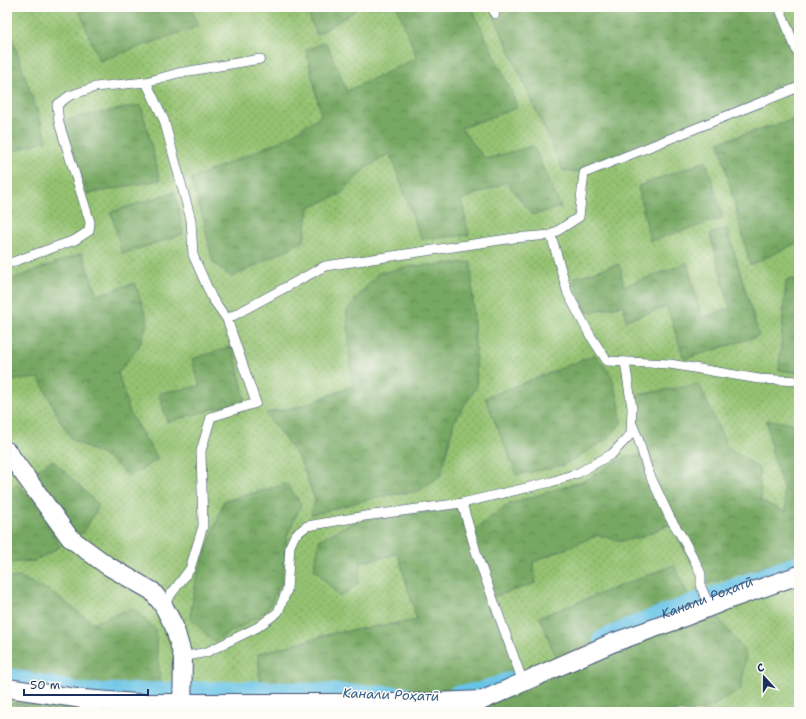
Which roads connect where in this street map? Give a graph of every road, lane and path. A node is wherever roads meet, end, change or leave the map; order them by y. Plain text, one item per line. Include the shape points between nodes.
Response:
1 (779, 7) edge
2 (799, 56) edge
3 (260, 59) dead end
4 (146, 82) junction
5 (799, 87) edge
6 (551, 235) junction
7 (7, 264) edge
8 (227, 319) junction
9 (625, 362) junction
10 (799, 381) edge
11 (632, 424) junction
12 (7, 451) edge
13 (462, 502) junction
14 (799, 575) edge
15 (708, 604) junction
16 (163, 605) junction
17 (183, 661) junction
18 (521, 675) junction
19 (7, 688) edge
20 (182, 703) edge

1 - 2 lane
3 - 4 lane via 178,73
4 - 7 lane via 94,87 69,96 57,105 59,123 90,222 89,231 75,240
4 - 8 lane via 164,120 191,220 193,255 212,298
5 - 6 lane via 584,173 579,218
6 - 8 lane via 514,238 325,266
6 - 9 lane via 568,294 590,335 607,361
8 - 16 lane via 256,403 211,417 201,451 203,526 190,569
9 - 10 lane via 670,364 759,379
9 - 11 lane
11 - 13 lane via 631,434 612,454 578,473 551,482
11 - 15 lane via 648,471 701,574 701,587
12 - 16 street via 70,538 108,566 152,591
13 - 17 lane via 306,526 295,535 290,546 287,590 278,612 258,627
13 - 18 lane via 477,556
14 - 15 street
15 - 18 street via 612,643
16 - 17 street via 174,626
17 - 20 street
18 - 20 street via 483,700 410,704
19 - 20 street via 83,699

